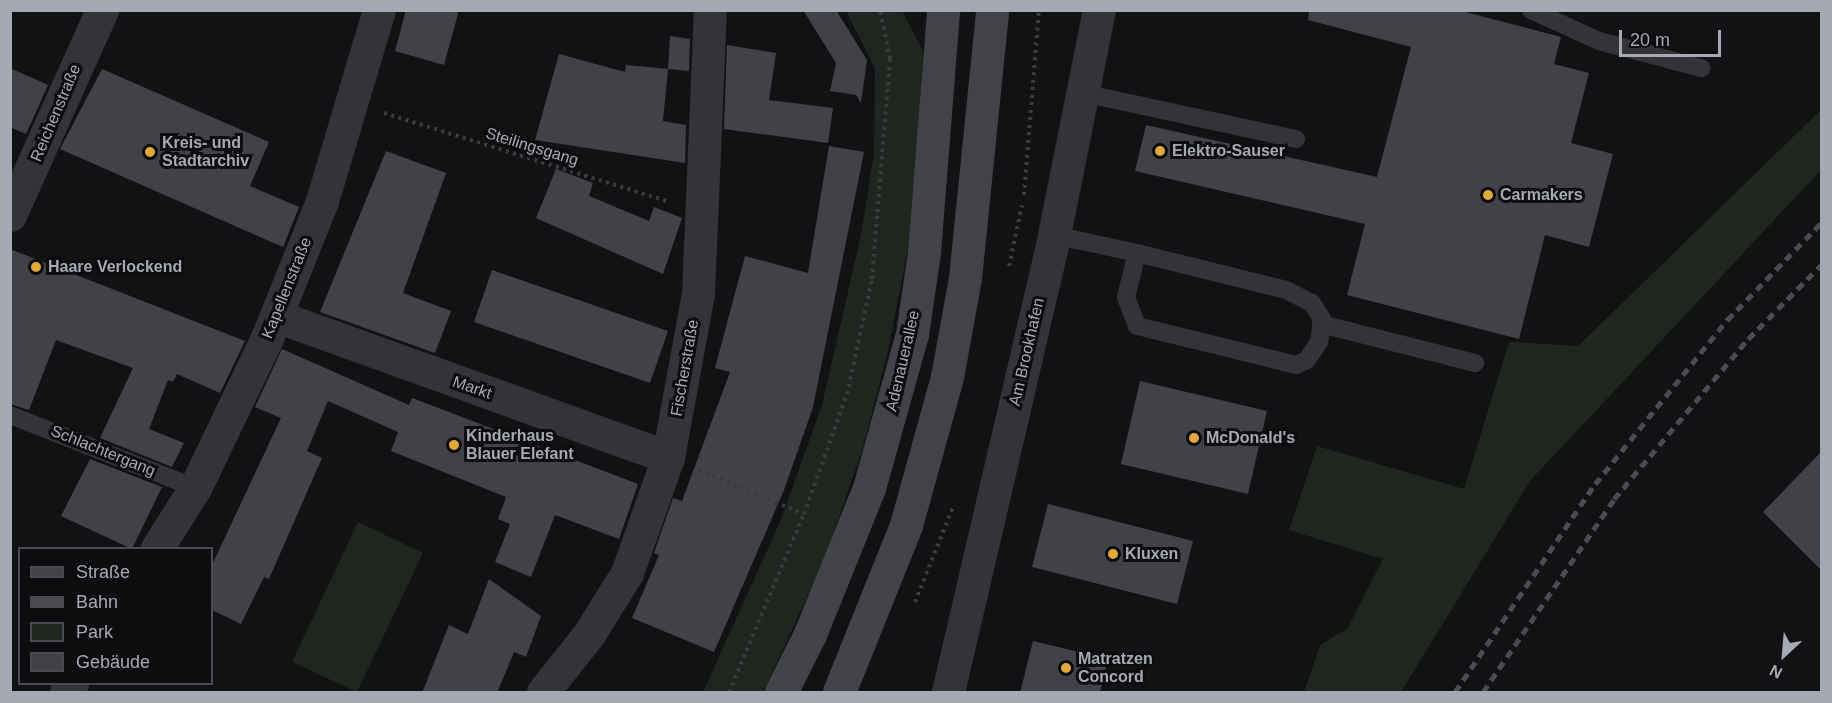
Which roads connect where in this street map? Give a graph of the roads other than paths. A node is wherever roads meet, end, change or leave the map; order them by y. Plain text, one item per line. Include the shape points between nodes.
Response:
1 (102, 10) edge
2 (379, 10) edge
3 (710, 10) edge
4 (943, 10) edge
5 (992, 10) edge
6 (1099, 10) edge
7 (1531, 10) edge
8 (1701, 68) dead end
9 (1083, 93) junction
10 (1296, 139) dead end
11 (10, 215) edge
12 (1054, 235) junction
13 (1137, 253) junction
14 (276, 316) junction
15 (1321, 324) junction
16 (1475, 363) dead end
17 (10, 415) edge
18 (668, 457) junction
19 (195, 488) junction
20 (158, 547) edge
21 (543, 693) edge
22 (781, 693) edge
23 (839, 693) edge
24 (948, 693) edge

1 - 11 street, Reichenstraße
2 - 14 street, Kapellenstraße via 322,201
3 - 18 street, Fischerstraße via 705,214 688,358
4 - 22 main road, Adenauerallee via 924,253 912,334 869,488 810,634
5 - 23 main road via 965,278 947,376 906,525
6 - 9 street, Am Brookhafen
7 - 8 lane via 1599,41
9 - 10 lane
9 - 12 street, Am Brookhafen
12 - 13 lane
12 - 24 street, Am Brookhafen
13 - 15 lane via 1286,290 1312,303
13 - 15 lane via 1126,297 1137,326 1296,365 1307,360 1319,342
14 - 18 street, Markt
14 - 19 street, Kapellenstraße
15 - 16 lane
17 - 19 lane, Schlachtergang
18 - 21 street, Fischerstraße via 627,573 589,634
19 - 20 street, Kapellenstraße

